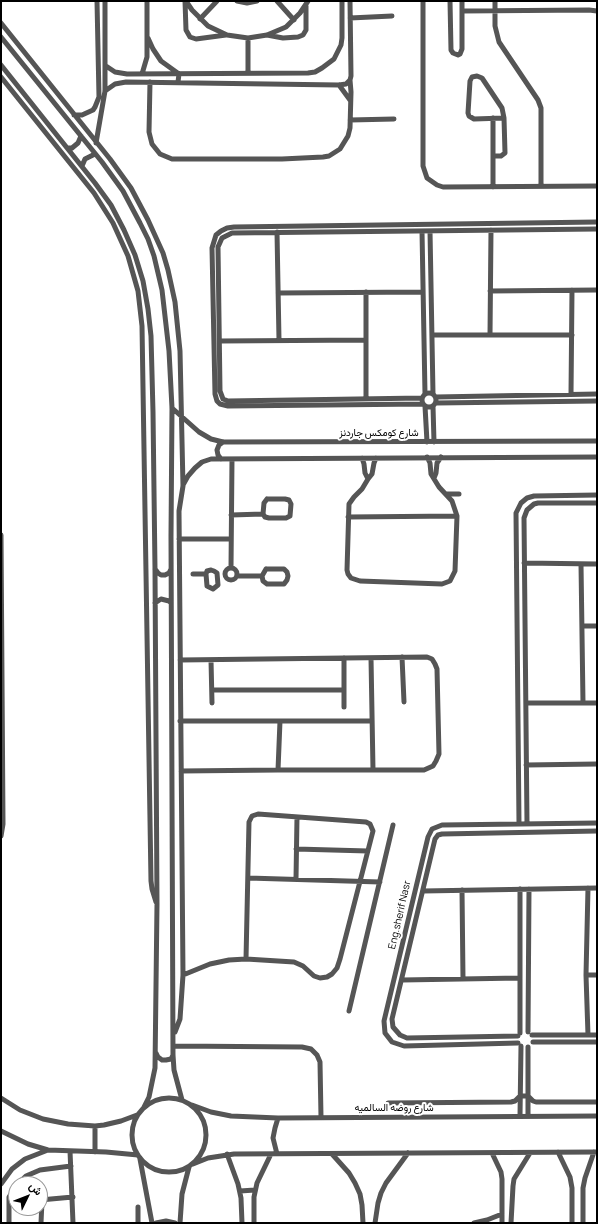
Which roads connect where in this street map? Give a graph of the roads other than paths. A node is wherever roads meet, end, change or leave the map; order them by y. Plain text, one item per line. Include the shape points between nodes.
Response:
1 (97, 1) edge
2 (105, 1) edge
3 (147, 1) edge
4 (186, 1) edge
5 (217, 1) edge
6 (237, 1) edge
7 (257, 1) edge
8 (276, 1) edge
9 (342, 1) edge
10 (350, 1) edge
11 (423, 1) edge
12 (450, 1) edge
13 (462, 1) edge
14 (495, 1) edge
15 (307, 3) edge
16 (462, 10) junction
17 (495, 10) junction
18 (597, 11) edge
19 (392, 16) dead end
20 (350, 18) junction
21 (200, 19) junction
22 (294, 20) junction
23 (1, 23) edge
24 (148, 35) junction
25 (227, 35) junction
26 (267, 35) junction
27 (1, 37) edge
28 (98, 37) junction
29 (106, 37) junction
30 (248, 38) junction
31 (342, 38) junction
32 (351, 38) junction
33 (1, 65) edge
34 (106, 66) junction
35 (248, 73) junction
36 (274, 73) junction
37 (308, 73) junction
38 (142, 74) junction
39 (179, 74) junction
40 (228, 74) junction
41 (1, 77) edge
42 (350, 80) junction
43 (150, 82) junction
44 (178, 82) junction
45 (228, 83) junction
46 (274, 84) junction
47 (308, 84) junction
48 (339, 85) junction
49 (105, 91) junction
50 (350, 100) junction
51 (30, 101) junction
52 (104, 103) junction
53 (97, 104) junction
54 (24, 106) junction
55 (93, 110) junction
56 (101, 114) junction
57 (74, 115) junction
58 (493, 118) junction
59 (504, 118) junction
60 (394, 119) dead end
61 (350, 120) junction
62 (81, 136) junction
63 (96, 143) junction
64 (68, 148) junction
65 (95, 154) junction
66 (493, 156) junction
67 (82, 166) junction
68 (541, 186) junction
69 (597, 186) edge
70 (493, 187) junction
71 (140, 203) junction
72 (132, 207) junction
73 (597, 222) edge
74 (597, 229) edge
75 (491, 230) junction
76 (422, 231) junction
77 (430, 231) junction
78 (277, 232) junction
79 (572, 290) junction
80 (597, 290) edge
81 (490, 291) junction
82 (366, 292) junction
83 (423, 292) junction
84 (278, 293) junction
85 (490, 335) junction
86 (572, 335) junction
87 (432, 336) junction
88 (279, 340) junction
89 (366, 340) junction
90 (220, 341) junction
91 (169, 351) junction
92 (180, 351) junction
93 (571, 394) junction
94 (597, 394) edge
95 (434, 395) junction
96 (424, 396) junction
97 (366, 399) junction
98 (597, 401) edge
99 (424, 405) junction
100 (434, 405) junction
101 (172, 408) junction
102 (144, 411) junction
103 (153, 412) junction
104 (182, 416) junction
105 (597, 441) edge
106 (223, 442) junction
107 (426, 442) junction
108 (434, 442) junction
109 (427, 457) junction
110 (441, 457) junction
111 (597, 457) edge
112 (362, 458) junction
113 (376, 458) junction
114 (221, 459) junction
115 (232, 459) junction
116 (434, 478) junction
117 (368, 479) junction
118 (183, 486) junction
119 (446, 494) junction
120 (459, 494) dead end
121 (597, 495) edge
122 (597, 503) edge
123 (171, 511) junction
124 (179, 511) junction
125 (263, 514) junction
126 (231, 515) junction
127 (457, 516) junction
128 (348, 518) junction
129 (1, 535) edge
130 (179, 539) junction
131 (231, 539) junction
132 (524, 563) junction
133 (581, 564) junction
134 (597, 564) edge
135 (231, 568) junction
136 (171, 569) junction
137 (155, 570) junction
138 (193, 574) dead end
139 (206, 574) junction
140 (237, 576) junction
141 (262, 576) junction
142 (217, 578) junction
143 (226, 578) junction
144 (155, 603) junction
145 (171, 603) junction
146 (582, 626) junction
147 (597, 626) edge
148 (344, 658) junction
149 (371, 658) junction
150 (402, 658) junction
151 (180, 660) junction
152 (211, 660) junction
153 (212, 690) junction
154 (344, 690) junction
155 (404, 702) dead end
156 (212, 703) dead end
157 (526, 703) junction
158 (583, 703) junction
159 (597, 703) edge
160 (344, 707) dead end
161 (2, 710) edge
162 (180, 721) junction
163 (280, 721) junction
164 (372, 721) junction
165 (597, 764) edge
166 (526, 765) junction
167 (278, 770) junction
168 (373, 770) junction
169 (181, 771) junction
170 (297, 817) junction
171 (588, 823) junction
172 (597, 823) edge
173 (519, 824) junction
174 (527, 824) junction
175 (393, 825) dead end
176 (588, 831) junction
177 (597, 831) edge
178 (1, 836) edge
179 (296, 849) junction
180 (368, 851) junction
181 (248, 878) junction
182 (296, 879) junction
183 (360, 881) junction
184 (380, 882) junction
185 (588, 888) junction
186 (597, 888) edge
187 (520, 889) junction
188 (529, 889) junction
189 (462, 890) junction
190 (423, 891) junction
191 (157, 904) junction
192 (404, 938) junction
193 (411, 939) junction
194 (246, 959) junction
195 (183, 975) junction
196 (586, 975) junction
197 (597, 975) edge
198 (520, 978) junction
199 (463, 979) junction
200 (402, 980) junction
201 (349, 1011) dead end
202 (174, 1033) junction
203 (530, 1034) junction
204 (519, 1035) junction
205 (588, 1035) junction
206 (597, 1035) edge
207 (533, 1042) junction
208 (597, 1042) edge
209 (520, 1045) junction
210 (174, 1046) junction
211 (528, 1047) junction
212 (156, 1053) junction
213 (174, 1055) junction
214 (520, 1096) junction
215 (528, 1096) junction
216 (1, 1098) edge
217 (182, 1100) junction
218 (597, 1102) edge
219 (388, 1103) dead end
220 (192, 1105) junction
221 (144, 1107) junction
222 (137, 1115) junction
223 (520, 1116) junction
224 (528, 1116) junction
225 (597, 1116) edge
226 (278, 1118) junction
227 (321, 1118) junction
228 (95, 1126) junction
229 (1, 1131) edge
230 (48, 1150) junction
231 (70, 1152) junction
232 (95, 1152) junction
233 (558, 1152) junction
234 (596, 1152) edge
235 (408, 1153) junction
236 (492, 1153) junction
237 (530, 1153) junction
238 (227, 1154) junction
239 (270, 1154) junction
240 (277, 1154) junction
241 (332, 1154) junction
242 (139, 1157) junction
243 (191, 1165) junction
244 (71, 1166) junction
245 (26, 1176) edge
246 (1, 1182) edge
247 (572, 1188) junction
248 (583, 1188) junction
249 (255, 1190) junction
250 (240, 1191) junction
251 (73, 1198) junction
252 (48, 1200) edge
253 (138, 1207) dead end
254 (502, 1214) junction
255 (73, 1223) edge
256 (138, 1223) edge
257 (152, 1223) edge
258 (156, 1223) edge
259 (174, 1223) edge
260 (180, 1223) edge
261 (242, 1223) edge
262 (254, 1223) edge
263 (363, 1223) edge
264 (375, 1223) edge
265 (474, 1223) edge
266 (502, 1223) edge
267 (511, 1223) edge
268 (572, 1223) edge
269 (583, 1223) edge

1 - 28 street
2 - 29 street
3 - 24 street
4 - 21 street
4 - 25 street via 186,30 190,36 196,39
5 - 21 street
6 - 7 street
8 - 22 street
9 - 31 street
10 - 20 street
11 - 70 street via 424,172 431,182 443,187
12 - 16 street via 451,50 455,54 460,54 462,49
13 - 16 street
14 - 17 street
15 - 22 street
15 - 26 street via 306,30 303,35 283,38
16 - 17 street
17 - 18 street
17 - 68 street via 495,30 499,42 541,108
19 - 20 street
20 - 32 street
21 - 25 street
22 - 26 street via 286,27
23 - 57 street
24 - 38 street via 147,57
24 - 39 street via 156,55 166,66
25 - 30 street
26 - 30 street
27 - 62 street
28 - 29 street
28 - 53 street
29 - 34 street
30 - 35 street
31 - 32 street
31 - 37 street via 338,52 328,64
32 - 42 street
33 - 51 street
34 - 38 street via 121,73
34 - 49 street
35 - 36 street
35 - 40 street
36 - 37 street
36 - 46 street
37 - 47 street
38 - 39 street
39 - 40 street
39 - 44 street
40 - 45 street
41 - 54 street
42 - 48 street
42 - 50 street
43 - 44 street
43 - 49 street via 120,82
43 - 61 street via 150,137 155,149 172,159 323,157 335,153 345,143
44 - 45 street
45 - 46 street
46 - 47 street
47 - 48 street
48 - 50 street
49 - 52 street
50 - 61 street
51 - 54 street
51 - 64 street
52 - 53 street
52 - 56 street
53 - 55 street
54 - 102 street via 94,193 113,223 128,256 138,291 142,326
55 - 56 street
55 - 57 street via 82,115
56 - 63 street
57 - 63 street
58 - 59 street
58 - 59 street via 474,119 468,115 470,82 475,76 482,78 500,104
58 - 66 street
59 - 66 street via 505,153 502,156
60 - 61 street
62 - 64 street via 78,143
62 - 65 street
63 - 71 street via 121,173
64 - 67 street
65 - 67 street via 88,156
65 - 72 street
66 - 70 street
67 - 103 street via 111,206 124,230 143,281 148,308
68 - 69 street
68 - 70 street
71 - 72 street
71 - 92 street via 168,270 175,302
72 - 91 street via 148,239 158,273 165,308
73 - 99 street via 234,227 216,235 212,248 215,394 220,404
74 - 75 street
75 - 77 street
75 - 81 street
76 - 77 street
76 - 78 street
76 - 83 street
77 - 87 street
78 - 84 street
78 - 90 street via 232,233 219,242
79 - 80 street
79 - 81 street
79 - 86 street
81 - 85 street
82 - 83 street
82 - 84 street
82 - 89 street
83 - 96 street
84 - 88 street
85 - 86 street
85 - 87 street
86 - 93 street
87 - 95 street
88 - 89 street
88 - 90 street
89 - 97 street
90 - 97 street via 220,391 226,400
91 - 92 street
91 - 101 street
92 - 104 street
93 - 94 street
93 - 95 street
95 - 96 street via 429,393
95 - 100 street
96 - 97 street
96 - 99 street
98 - 100 street
99 - 100 street via 429,408
99 - 107 street
100 - 108 street
101 - 104 street, شارع كومكس جاردنز
101 - 123 street
102 - 103 street
102 - 191 street via 151,881
103 - 137 street
104 - 106 street, شارع كومكس جاردنز via 199,432
104 - 118 street
105 - 108 street, شارع كومكس جاردنز
106 - 107 street, شارع كومكس جاردنز
106 - 114 street via 217,450
107 - 108 street, شارع كومكس جاردنز
109 - 110 street
109 - 113 street
109 - 116 street
110 - 111 street
110 - 116 street
112 - 113 street
112 - 115 street
112 - 117 street
113 - 117 street
114 - 115 street
114 - 118 street via 202,462 192,471
115 - 126 street
116 - 119 street
117 - 128 street via 351,500
118 - 124 street
119 - 120 street
119 - 127 street via 452,501
121 - 173 street via 534,496 521,503 516,513
122 - 132 street via 538,503 530,507 524,518
123 - 124 street
123 - 136 street
124 - 130 street
125 - 125 street via 269,518 287,518 291,514 290,502 285,499 265,500
125 - 126 street
126 - 131 street
127 - 128 street
127 - 128 street via 455,571 450,581 442,584 360,581 351,578 347,570
129 - 161 street
130 - 131 street
130 - 151 street
131 - 135 street
132 - 133 street
132 - 157 street
133 - 134 street
133 - 146 street
135 - 140 street via 236,570
135 - 143 street via 226,570
136 - 137 street via 165,575
136 - 145 street
137 - 144 street
138 - 139 street
139 - 142 street via 214,571
139 - 142 street via 207,586 210,588 218,585
140 - 141 street
140 - 143 street via 230,581
141 - 141 street via 266,584 284,584 288,576 284,569 266,569
142 - 143 street
144 - 145 street via 162,599
144 - 191 street
145 - 202 street
146 - 147 street
146 - 158 street
148 - 149 street
148 - 152 street
148 - 154 street
149 - 150 street
149 - 164 street
150 - 155 street
150 - 168 street via 427,657 432,659 437,669 439,757 433,766 424,770
151 - 152 street
151 - 162 street
152 - 153 street
153 - 154 street
153 - 156 street
154 - 160 street
157 - 158 street
157 - 166 street
158 - 159 street
161 - 178 street
162 - 163 street
162 - 169 street
163 - 164 street
163 - 167 street
164 - 168 street
165 - 166 street
166 - 174 street
167 - 168 street
167 - 169 street
169 - 195 street
170 - 179 street
170 - 180 street via 368,823 373,831
170 - 181 street via 258,814 252,816 249,822
171 - 172 street, Eng.sherif Nasr
171 - 174 street, Eng.sherif Nasr
171 - 176 street
173 - 174 street, Eng.sherif Nasr
173 - 192 street, Eng.sherif Nasr via 442,825 432,830 428,837
175 - 184 street
176 - 177 street
176 - 190 street via 440,834 435,839
179 - 180 street
179 - 182 street
180 - 183 street
181 - 182 street
181 - 194 street
182 - 183 street
183 - 184 street
183 - 194 street via 340,960 330,976 317,978 294,962
184 - 201 street
185 - 186 street
185 - 188 street
185 - 196 street
187 - 188 street
187 - 189 street
187 - 198 street
188 - 203 street
189 - 190 street
189 - 199 street
190 - 193 street
191 - 212 street
192 - 193 street
192 - 209 street, Eng.sherif Nasr via 383,1025 389,1040 404,1046
193 - 200 street
194 - 195 street via 210,964
195 - 202 street via 180,1019
196 - 197 street
196 - 205 street
198 - 199 street
198 - 204 street
199 - 200 street
200 - 204 street via 392,1019 393,1027 400,1035 407,1038
202 - 210 street
203 - 204 street via 524,1032
203 - 205 street
203 - 207 street
204 - 209 street
205 - 206 street
207 - 208 street
207 - 211 street
209 - 211 street
209 - 214 street
210 - 213 street
210 - 227 street via 311,1049 320,1062
211 - 215 street
212 - 213 street via 162,1060 171,1059
212 - 221 street via 153,1082
213 - 217 street via 174,1070
214 - 215 street
214 - 219 street via 511,1102
214 - 223 street
215 - 218 street via 536,1102
215 - 224 street
216 - 228 street via 20,1110 43,1119
217 - 220 street
217 - 221 street via 162,1098
220 - 226 street, شارع روضه السالميه via 231,1116
220 - 243 street via 202,1118 206,1134 201,1155
221 - 222 street
222 - 228 street
222 - 242 street via 132,1135 134,1148
223 - 224 street, شارع روضه السالميه
223 - 227 street, شارع روضه السالميه
224 - 225 street, شارع روضه السالميه
226 - 227 street, شارع روضه السالميه
226 - 240 street via 273,1138
228 - 232 street
229 - 230 street
230 - 231 street
230 - 246 street via 25,1159
231 - 232 street
231 - 244 street
232 - 242 street
233 - 234 street
233 - 237 street
233 - 247 street via 570,1177
234 - 248 street
235 - 236 street
235 - 241 street
235 - 264 street via 389,1178 377,1208
236 - 237 street
236 - 254 street via 502,1178
237 - 267 street via 514,1179
238 - 239 street
238 - 243 street
238 - 250 street
239 - 240 street
239 - 249 street
240 - 241 street
241 - 263 street via 349,1174 360,1194
242 - 243 street via 146,1165 163,1172 176,1172
242 - 257 street
243 - 260 street via 184,1180
244 - 245 street via 40,1170
244 - 251 street
247 - 248 street
247 - 268 street
248 - 269 street
249 - 250 street
249 - 262 street
250 - 261 street
251 - 252 street
251 - 255 street
253 - 256 street
254 - 265 street
254 - 266 street
258 - 259 street

